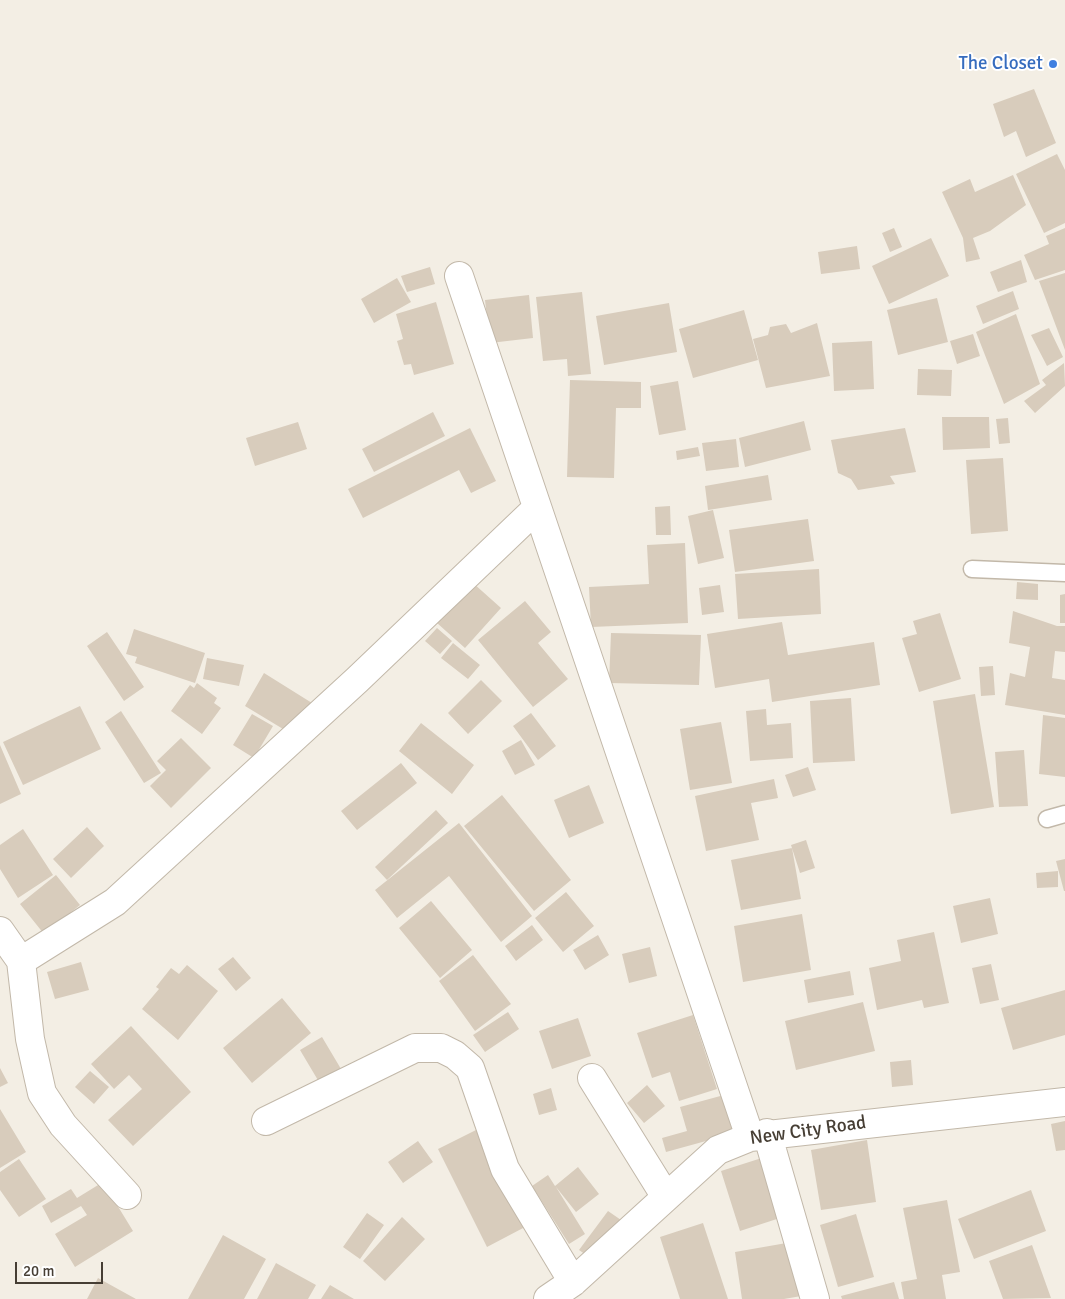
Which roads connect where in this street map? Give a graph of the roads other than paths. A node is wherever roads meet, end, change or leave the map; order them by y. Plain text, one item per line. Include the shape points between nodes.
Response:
1 (459, 276) dead end
2 (537, 508) junction
3 (972, 569) dead end
4 (1065, 573) edge
5 (1065, 814) edge
6 (1047, 819) dead end
7 (0, 931) edge
8 (21, 962) junction
9 (592, 1078) dead end
10 (1065, 1102) edge
11 (266, 1121) dead end
12 (759, 1135) junction
13 (127, 1195) dead end
14 (666, 1197) junction
15 (573, 1282) junction
16 (548, 1299) edge
17 (815, 1299) edge

1 - 2 street
2 - 8 street via 357,680 115,902
2 - 12 street
3 - 4 lane
5 - 6 lane
7 - 8 street
8 - 13 street via 30,1039 42,1093 63,1125
9 - 14 street
10 - 12 street, New City Road
11 - 15 street via 415,1048 441,1048 455,1055 470,1068 506,1169
12 - 14 street, New City Road via 718,1150
12 - 17 street
14 - 15 street, New City Road
15 - 16 street, New City Road

